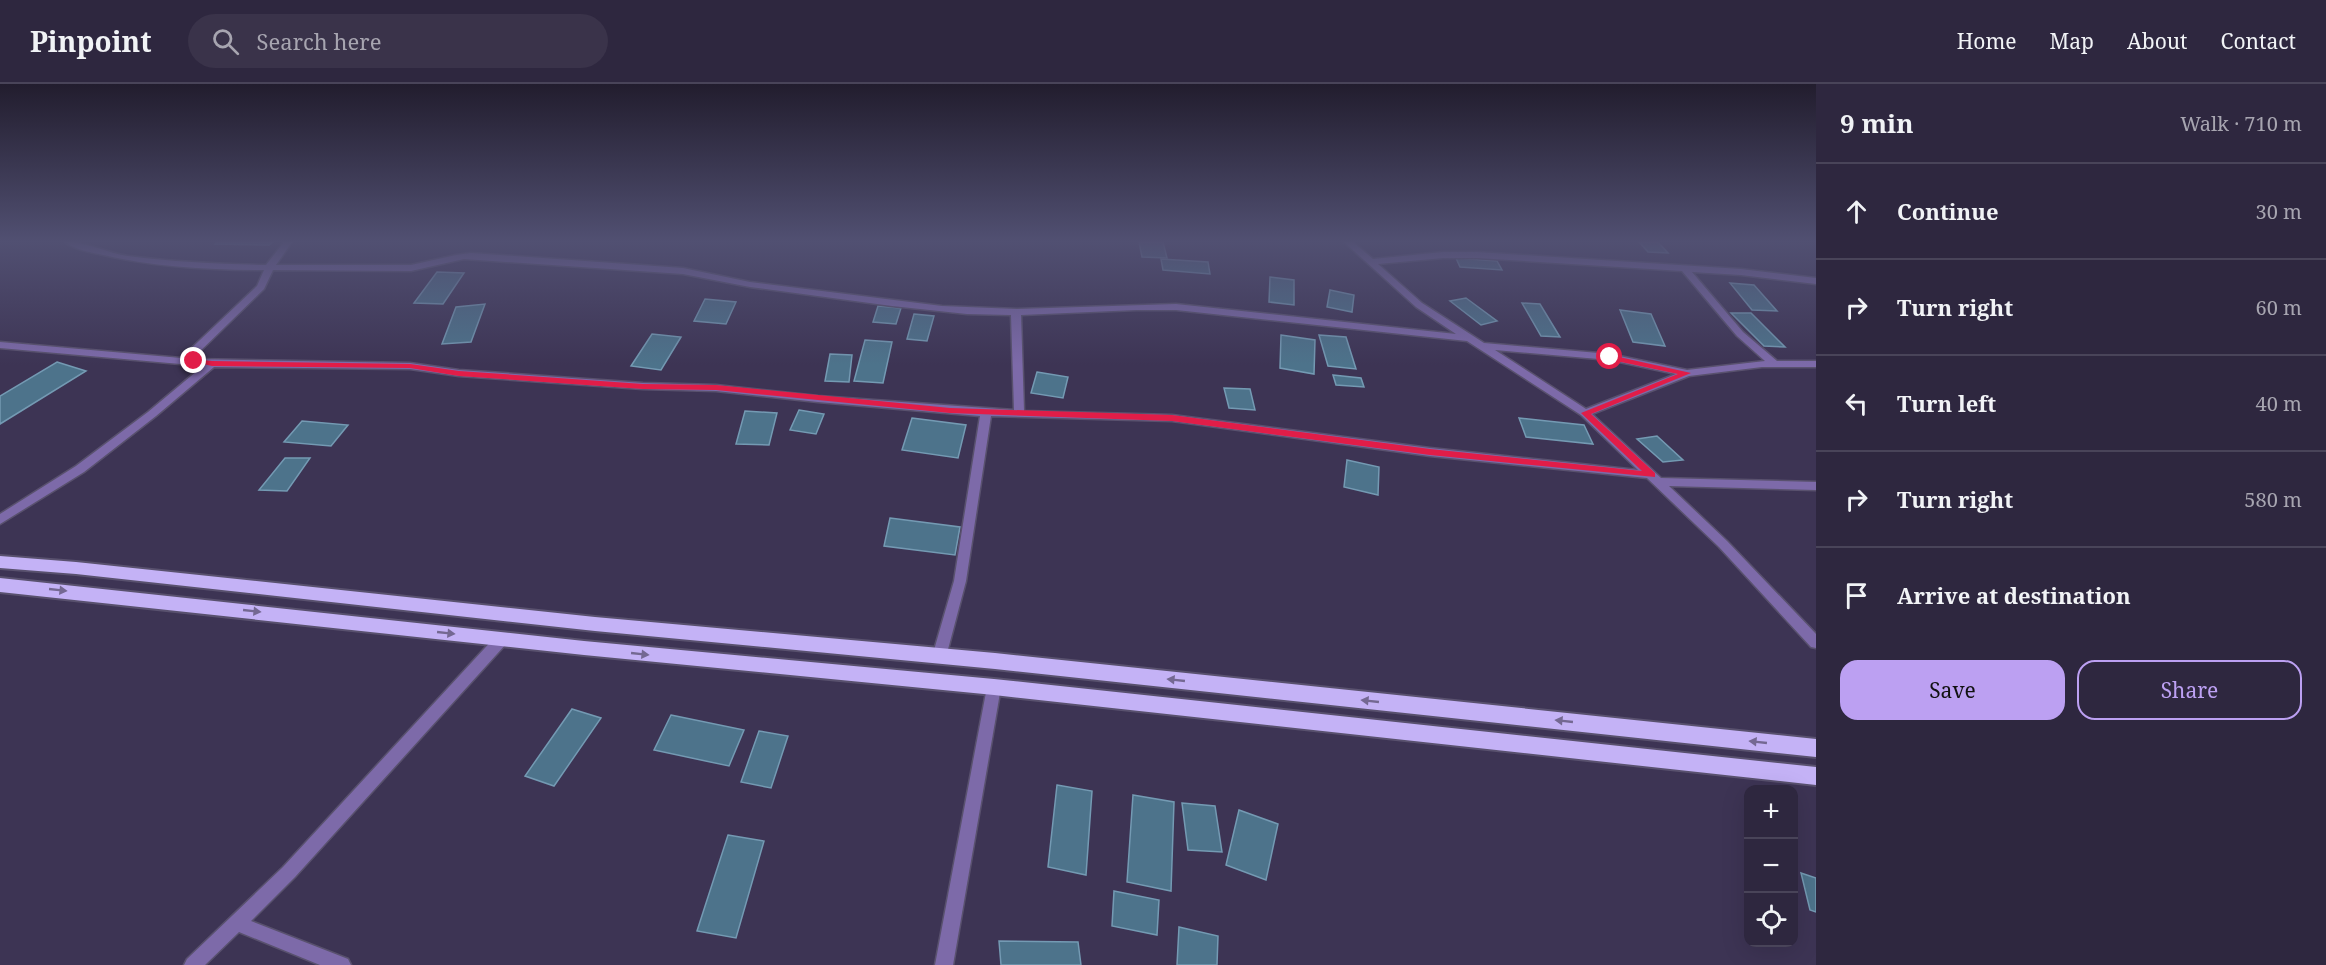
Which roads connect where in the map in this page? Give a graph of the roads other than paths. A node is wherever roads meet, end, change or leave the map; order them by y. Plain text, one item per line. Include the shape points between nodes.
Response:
1 (263, 283) edge
2 (738, 283) edge
3 (1395, 283) edge
4 (1697, 283) edge
5 (1016, 312) junction
6 (1470, 338) junction
7 (0, 345) edge
8 (1481, 345) junction
9 (185, 360) junction
10 (1816, 363) edge
11 (212, 364) junction
12 (1774, 364) junction
13 (1687, 373) junction
14 (986, 413) junction
15 (1585, 413) junction
16 (1019, 414) junction
17 (1655, 478) junction
18 (1816, 486) edge
19 (0, 520) edge
20 (0, 562) edge
21 (0, 585) edge
22 (501, 640) junction
23 (1816, 643) edge
24 (939, 657) junction
25 (994, 687) junction
26 (1816, 748) edge
27 (1816, 776) edge
28 (236, 923) junction
29 (193, 965) edge
30 (342, 965) edge
31 (944, 965) edge

1 - 9 street via 248,302
2 - 5 street via 868,301
3 - 6 street via 1419,305
4 - 12 street via 1740,333
5 - 6 street via 1176,307
5 - 16 street
6 - 8 street
7 - 9 street
8 - 13 street via 1610,357
8 - 15 street
9 - 11 street
10 - 12 street
11 - 14 street via 410,366
11 - 19 street via 80,469
12 - 13 street
13 - 15 street
14 - 16 street
14 - 24 street via 960,581
15 - 17 street
16 - 17 street via 1172,418
17 - 18 street
17 - 23 street
20 - 24 highway
21 -> 22 highway
22 -> 25 highway
22 - 28 street via 289,872
26 -> 24 highway
25 - 27 highway
25 - 31 street
28 - 29 street
28 - 30 street

